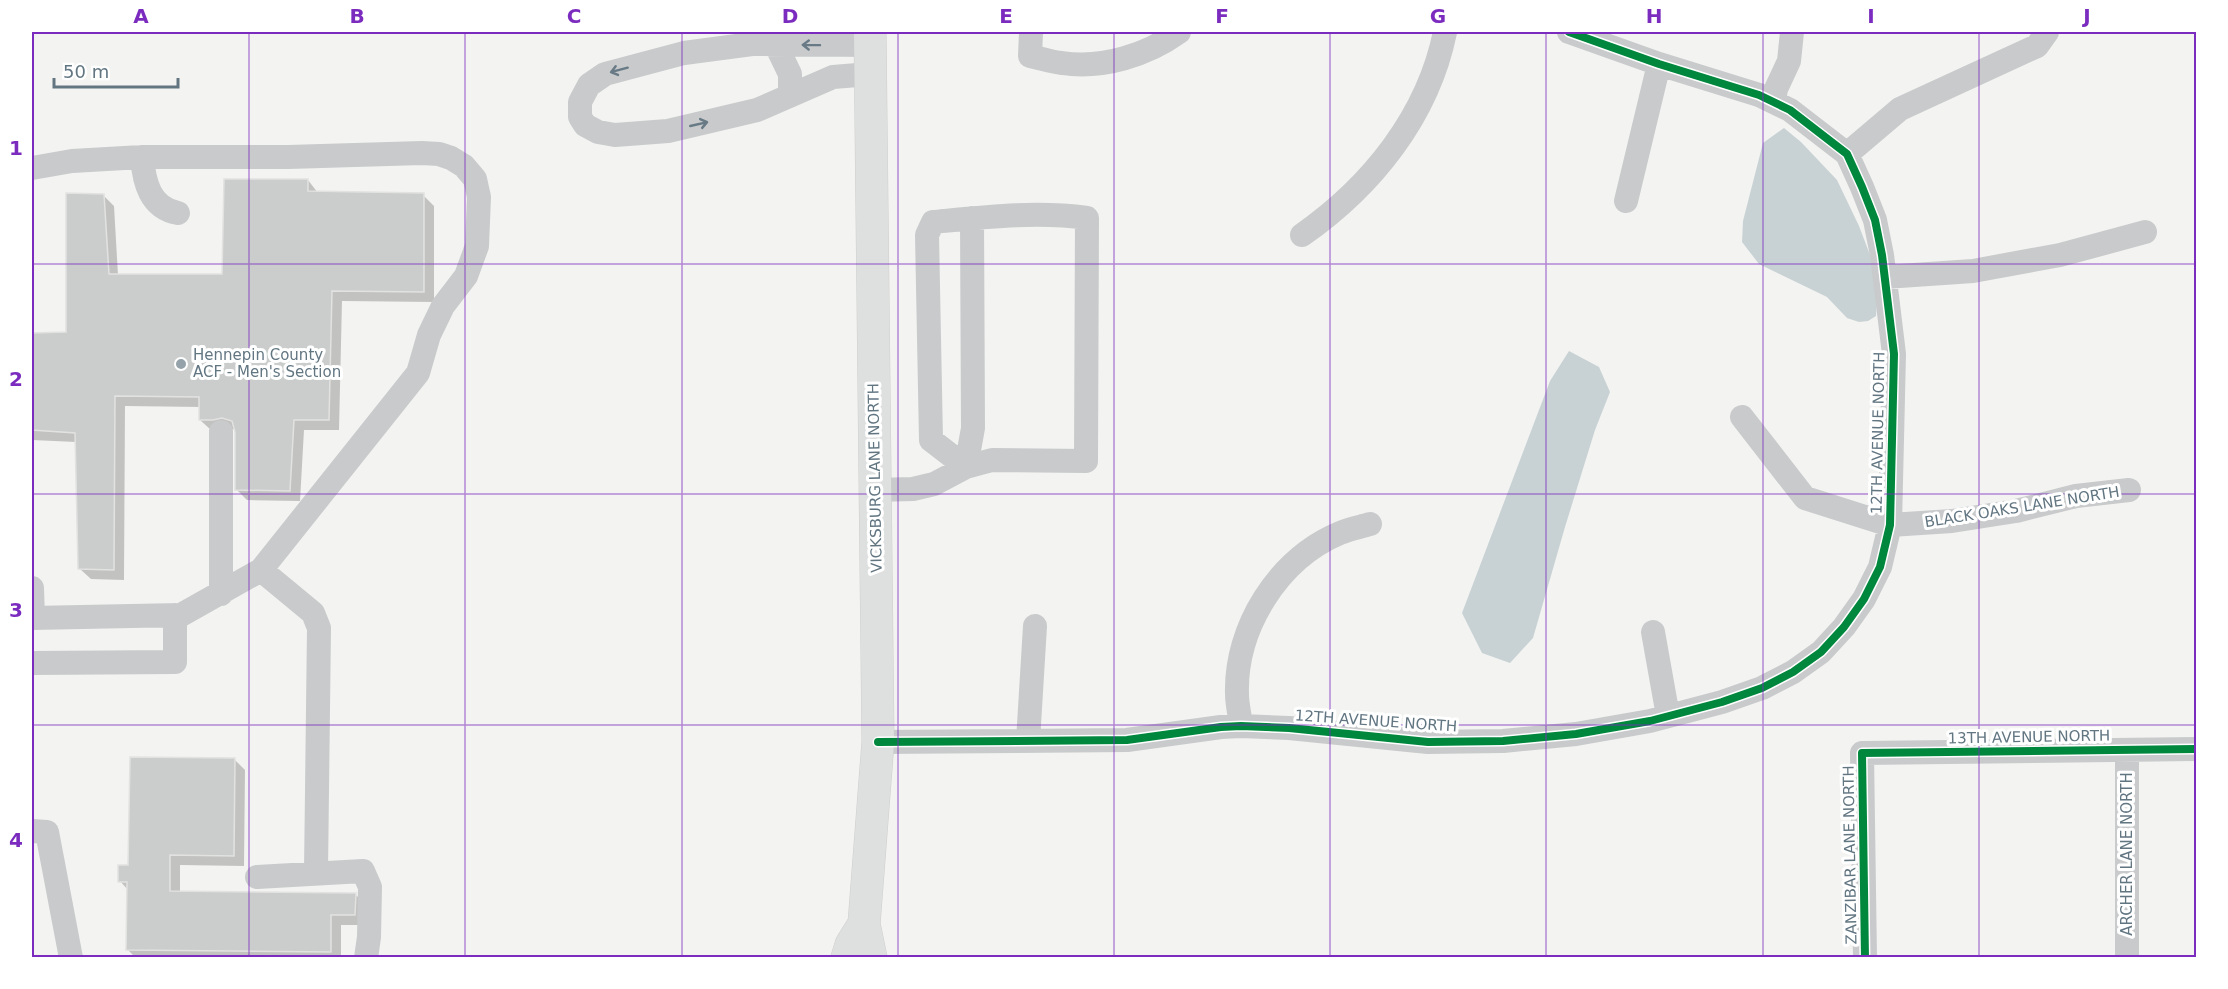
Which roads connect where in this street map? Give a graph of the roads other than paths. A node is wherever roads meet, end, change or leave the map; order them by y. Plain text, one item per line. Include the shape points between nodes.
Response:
1 (1031, 32) edge
2 (1179, 32) edge
3 (1445, 32) edge
4 (1792, 32) edge
5 (2047, 32) edge
6 (1582, 34) edge
7 (776, 45) junction
8 (870, 50) edge
9 (1659, 64) junction
10 (790, 95) junction
11 (1774, 102) junction
12 (1847, 154) junction
13 (142, 157) junction
14 (32, 168) edge
15 (1626, 201) dead end
16 (178, 213) dead end
17 (972, 218) junction
18 (2145, 232) dead end
19 (1302, 235) dead end
20 (1885, 277) junction
21 (1742, 417) dead end
22 (221, 432) dead end
23 (966, 467) junction
24 (875, 490) junction
25 (2130, 490) dead end
26 (1370, 524) dead end
27 (1890, 525) junction
28 (261, 570) junction
29 (32, 588) edge
30 (221, 594) junction
31 (175, 615) junction
32 (32, 618) edge
33 (1035, 626) dead end
34 (1653, 632) dead end
35 (32, 663) edge
36 (1668, 716) junction
37 (1241, 726) junction
38 (1028, 741) junction
39 (878, 742) junction
40 (2196, 749) edge
41 (2127, 750) junction
42 (1862, 753) joint
43 (32, 831) edge
44 (316, 872) junction
45 (257, 877) dead end
46 (864, 924) junction
47 (71, 957) edge
48 (366, 957) edge
49 (847, 957) edge
50 (871, 957) edge
51 (1864, 957) edge
52 (2127, 957) edge

1 - 2 street via 1030,56 1064,64 1133,57
3 - 19 street via 1432,78 1389,154 1328,217
4 - 11 street via 1789,61
5 - 12 street via 2037,46 1900,109
6 - 9 street
8 -> 7 street
7 - 10 street via 790,74
7 -> 10 street via 752,44 684,53 605,74 589,85 580,102 579,117 598,132 615,135 668,131 757,110
8 - 10 street via 833,77
8 - 24 main road, VICKSBURG LANE NORTH
9 - 11 street
9 - 15 street
11 - 12 street
12 - 20 street, 12TH AVENUE NORTH via 1875,220
13 - 14 street
13 - 16 street via 147,190 168,211
13 - 28 street via 439,154 464,166 475,179 479,198 473,260 443,306 418,373
17 - 23 street via 973,428
17 - 23 street via 933,222 927,235 930,440
17 - 23 street via 1087,218 1088,441 1086,461 992,460
18 - 20 street via 2060,255 1973,271
20 - 27 street, 12TH AVENUE NORTH via 1894,354
21 - 27 street, BLACK OAKS LANE NORTH via 1805,498
22 - 30 street
23 - 24 street via 934,484
24 - 39 main road, VICKSBURG LANE NORTH
25 - 27 street, BLACK OAKS LANE NORTH via 2076,496 1952,521
26 - 37 street via 1338,534 1310,550 1264,599 1249,628 1241,660 1237,693
27 - 36 street, 12TH AVENUE NORTH via 1880,567 1864,599 1821,652 1762,688
28 - 30 street
28 - 44 street via 313,614 319,628
29 - 32 street
30 - 31 street
31 - 32 street
31 - 35 street via 175,662
33 - 38 street
34 - 36 street
36 - 37 street, 12TH AVENUE NORTH via 1576,734 1503,741 1428,742
37 - 38 street, 12TH AVENUE NORTH via 1127,740
38 - 39 street, 12TH AVENUE NORTH
39 - 46 main road, VICKSBURG LANE NORTH
40 - 41 street, 13TH AVENUE NORTH
41 - 42 street, 13TH AVENUE NORTH
41 - 52 street, ARCHER LANE NORTH
42 - 51 street, ZANZIBAR LANE NORTH
43 - 47 street via 47,832
44 - 45 street
44 - 48 street via 363,871 370,887
46 - 49 main road, VICKSBURG LANE NORTH
46 - 50 main road, VICKSBURG LANE NORTH

